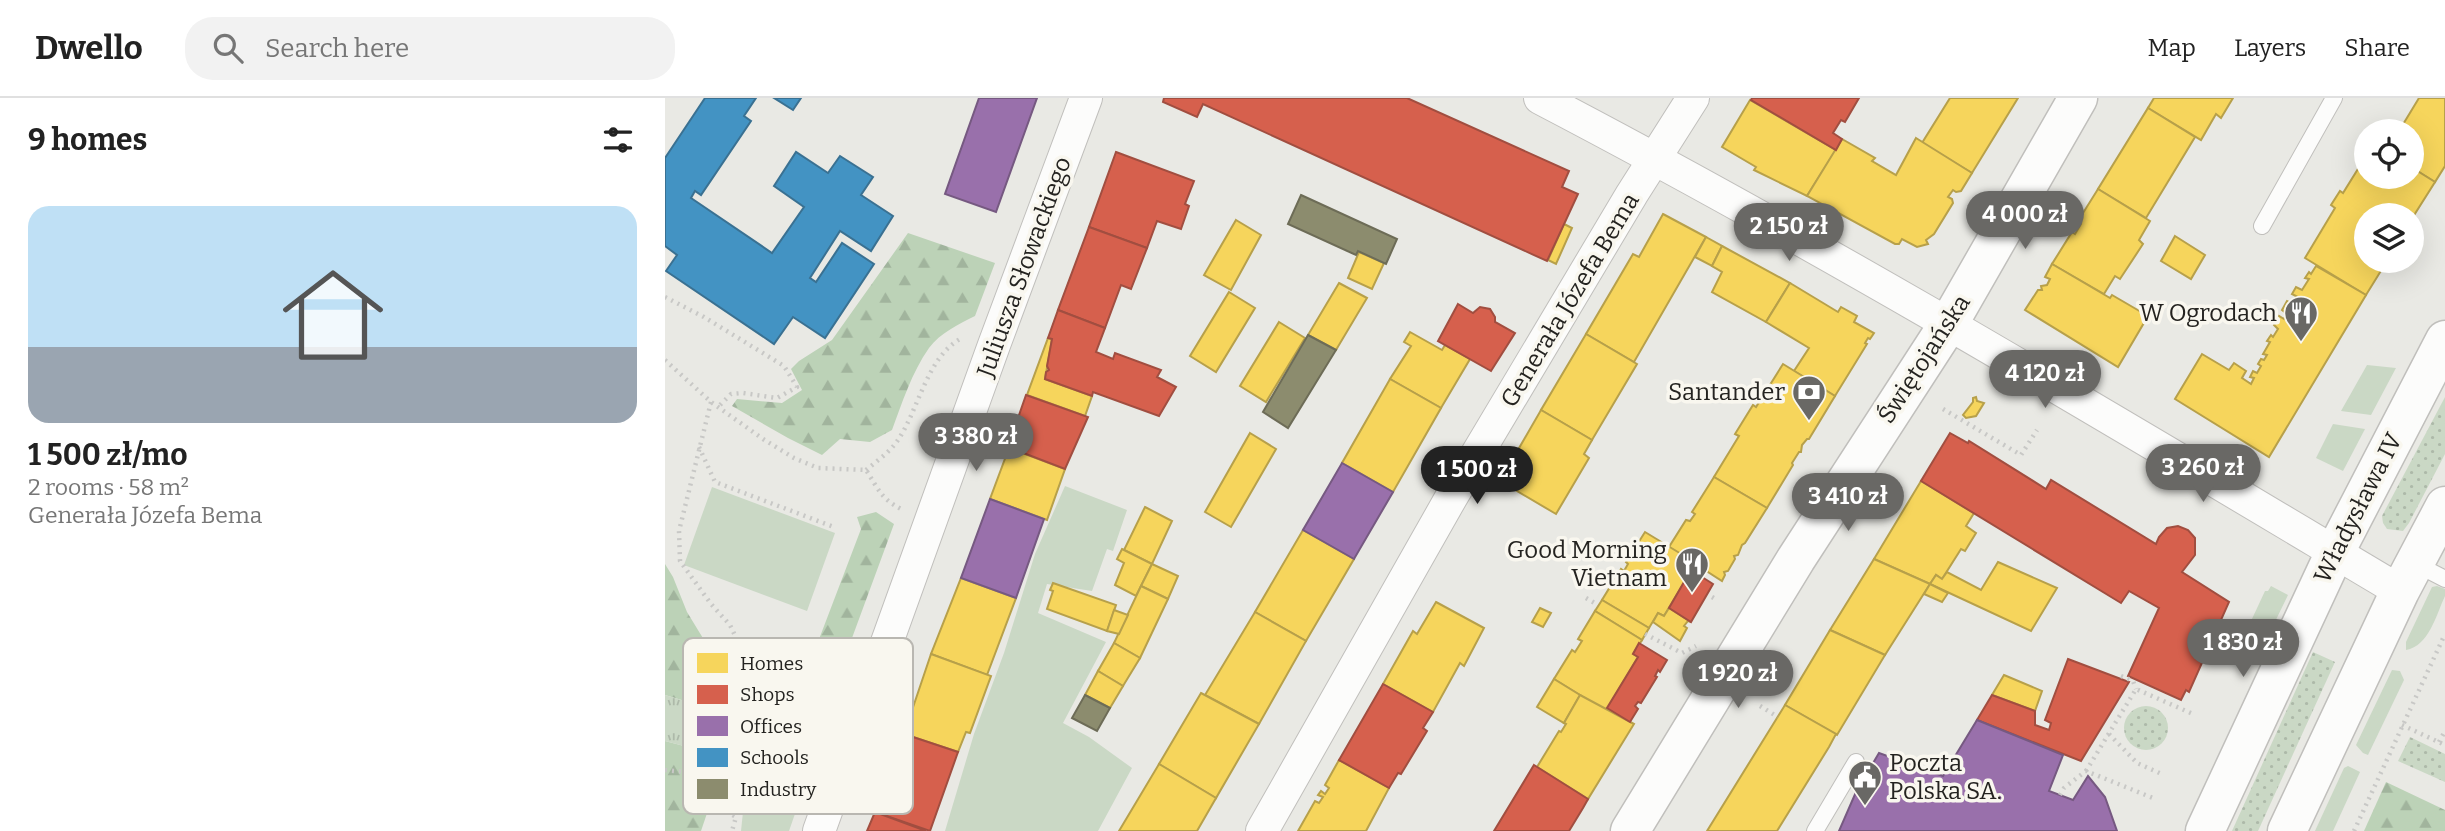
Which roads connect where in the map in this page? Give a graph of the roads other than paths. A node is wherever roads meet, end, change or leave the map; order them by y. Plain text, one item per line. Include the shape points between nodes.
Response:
1 (1086, 98) edge
2 (1540, 98) edge
3 (1693, 98) edge
4 (2078, 98) edge
5 (2334, 98) edge
6 (1655, 158) junction
7 (2262, 226) dead end
8 (1948, 323) junction
9 (2445, 340) edge
10 (2445, 506) edge
11 (2335, 552) junction
12 (2420, 578) edge
13 (888, 638) edge
14 (1856, 762) dead end
15 (825, 814) edge
16 (819, 831) edge
17 (1262, 831) edge
18 (1630, 831) edge
19 (1815, 831) edge
20 (2205, 831) edge
21 (2287, 831) edge

1 - 13 street, Juliusza Słowackiego
2 - 6 street
3 - 6 street, Generała Józefa Bema
4 - 8 main road, Świętojańska
5 - 7 lane
6 - 8 street
6 - 17 street, Generała Józefa Bema via 1452,496
8 - 11 street
8 - 18 main road, Świętojańska via 1796,559
9 - 11 main road, Władysława IV
10 - 12 main road
11 - 12 street
11 - 20 main road, Władysława IV
12 - 21 main road
14 - 19 lane
15 - 16 street, Juliusza Słowackiego

